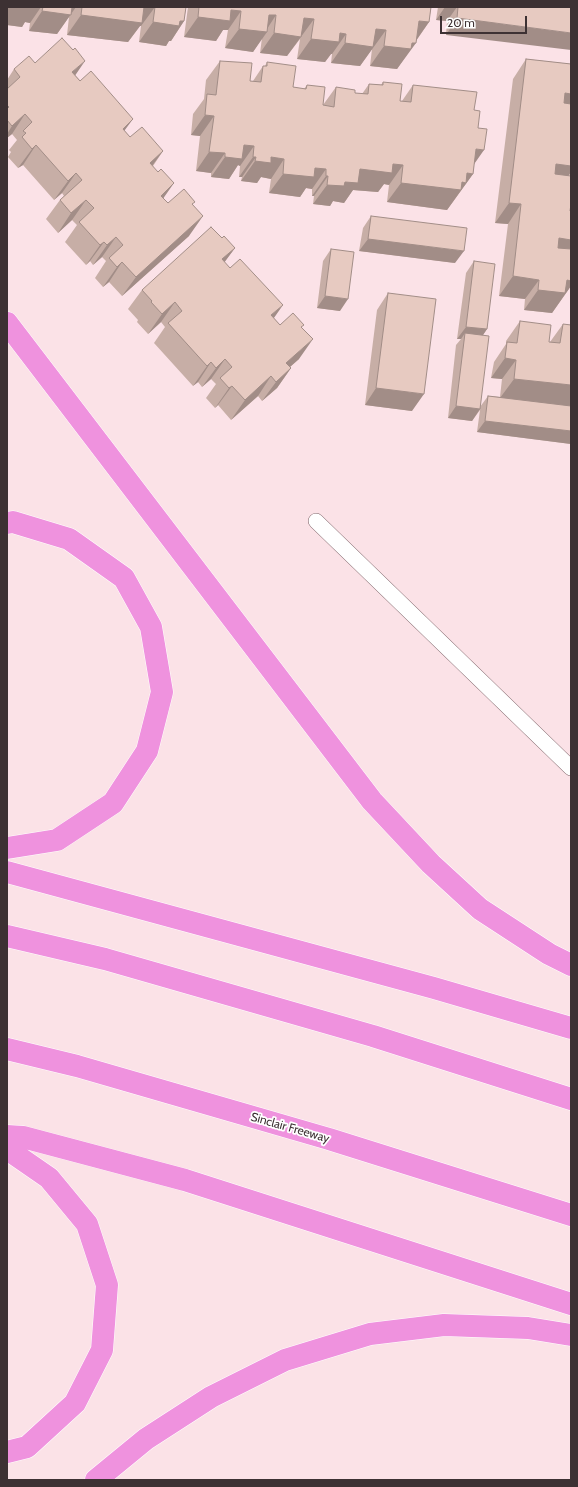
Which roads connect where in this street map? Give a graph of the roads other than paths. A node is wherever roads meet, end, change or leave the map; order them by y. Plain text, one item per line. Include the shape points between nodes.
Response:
1 (7, 323) edge
2 (316, 521) dead end
3 (7, 523) edge
4 (571, 768) edge
5 (7, 848) edge
6 (7, 872) edge
7 (7, 936) edge
8 (571, 965) edge
9 (571, 1028) edge
10 (7, 1049) edge
11 (571, 1099) edge
12 (7, 1136) edge
13 (7, 1149) edge
14 (571, 1215) edge
15 (571, 1304) edge
16 (571, 1335) edge
17 (7, 1452) edge
18 (96, 1480) edge

1 - 8 highway via 372,801 431,864 480,909 549,954
2 - 4 lane
3 - 5 highway via 13,522 70,539 124,578 152,627 162,692 147,751 114,803 57,840
6 - 9 highway via 434,988
7 - 11 highway via 105,959 365,1033
10 - 14 highway, Sinclair Freeway via 77,1066 328,1139
12 - 15 highway via 22,1137 185,1180
13 - 17 highway via 49,1178 87,1224 107,1285 102,1350 75,1403 27,1447
16 - 18 highway via 528,1328 444,1325 370,1334 284,1360 204,1401 146,1439

